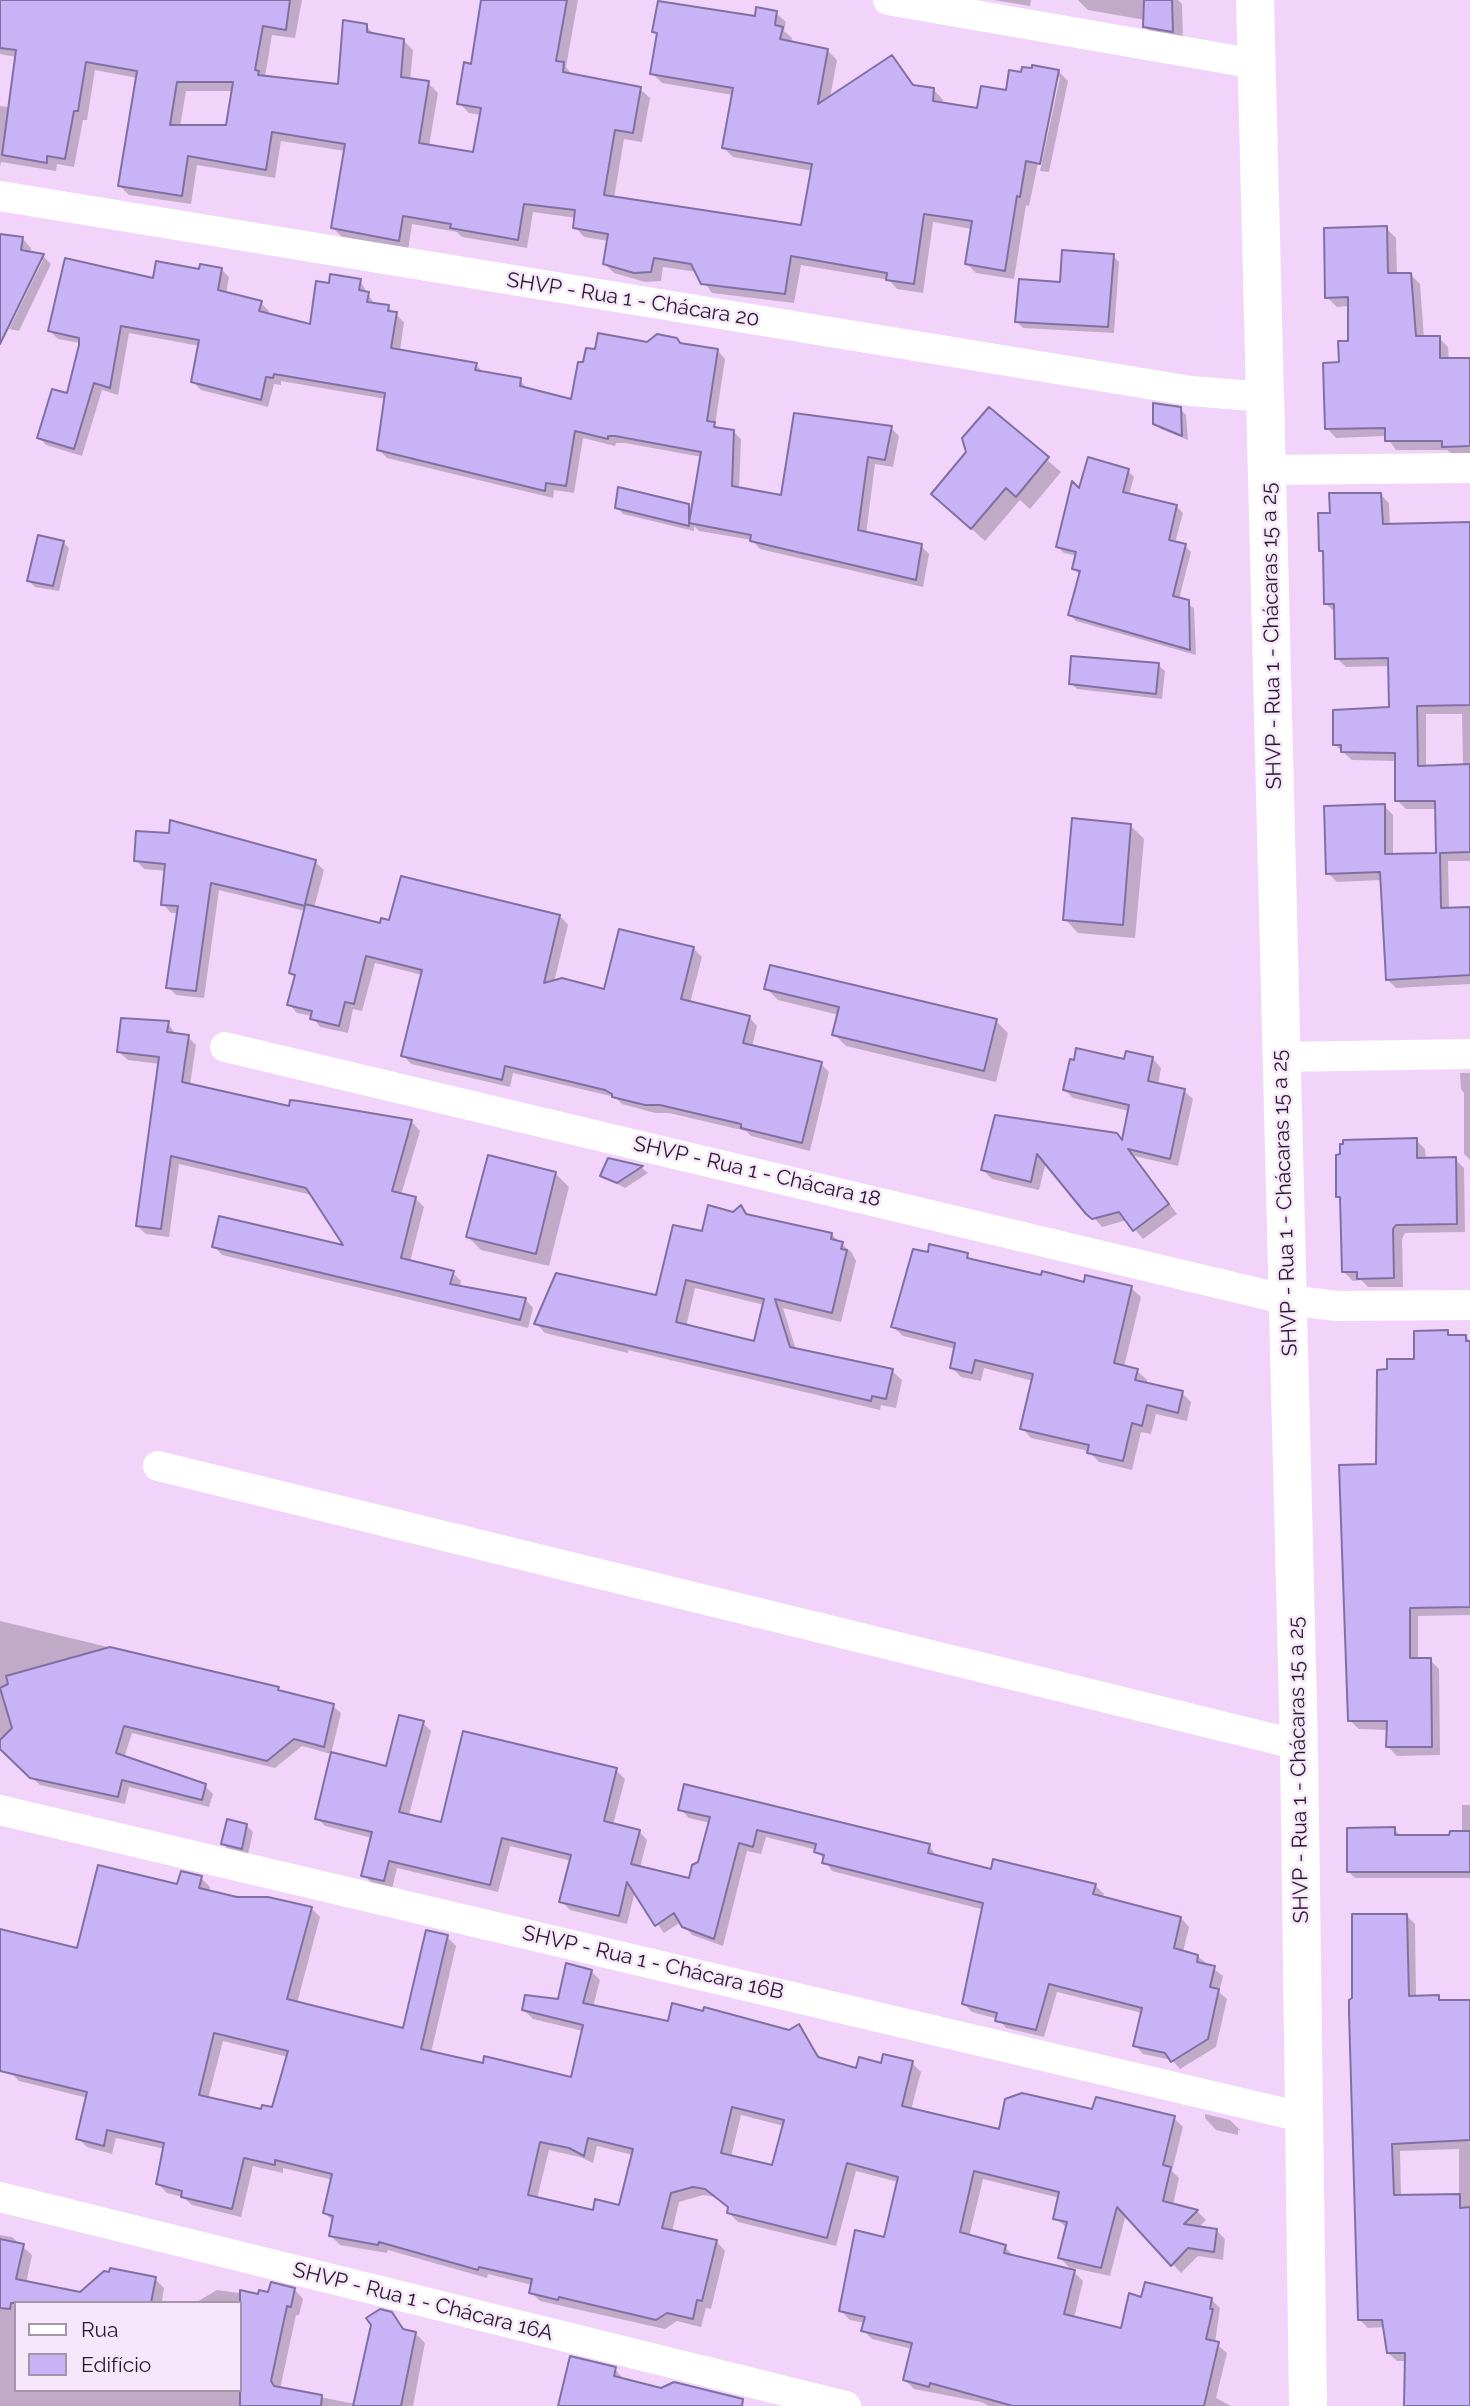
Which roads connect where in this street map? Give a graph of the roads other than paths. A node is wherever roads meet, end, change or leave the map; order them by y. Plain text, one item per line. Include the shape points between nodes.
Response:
1 (888, 0) edge
2 (1255, 0) edge
3 (1256, 64) junction
4 (0, 196) edge
5 (1266, 397) junction
6 (1470, 468) edge
7 (1269, 470) junction
8 (225, 1046) dead end
9 (1470, 1054) edge
10 (1280, 1057) junction
11 (1288, 1300) junction
12 (1470, 1305) edge
13 (158, 1465) dead end
14 (1299, 1745) junction
15 (0, 1810) edge
16 (1306, 2118) junction
17 (0, 2197) edge
18 (846, 2406) edge
19 (1308, 2406) edge

1 - 3 street
2 - 3 street, SHVP - Rua 1 - Chácaras 15 a 25
3 - 5 street, SHVP - Rua 1 - Chácaras 15 a 25
4 - 5 street, SHVP - Rua 1 - Chácara 20 via 1191,391
5 - 7 street, SHVP - Rua 1 - Chácaras 15 a 25
6 - 7 street
7 - 10 street, SHVP - Rua 1 - Chácaras 15 a 25
8 - 11 street, SHVP - Rua 1 - Chácara 18
9 - 10 street
10 - 11 street, SHVP - Rua 1 - Chácaras 15 a 25
11 - 12 street, SHVP - Rua 1 - Chácara 18 via 1337,1306
11 - 14 street, SHVP - Rua 1 - Chácaras 15 a 25
13 - 14 street
14 - 16 street, SHVP - Rua 1 - Chácaras 15 a 25
15 - 16 street, SHVP - Rua 1 - Chácara 16B
16 - 19 street, SHVP - Rua 1 - Chácaras 15 a 25
17 - 18 street, SHVP - Rua 1 - Chácara 16A

